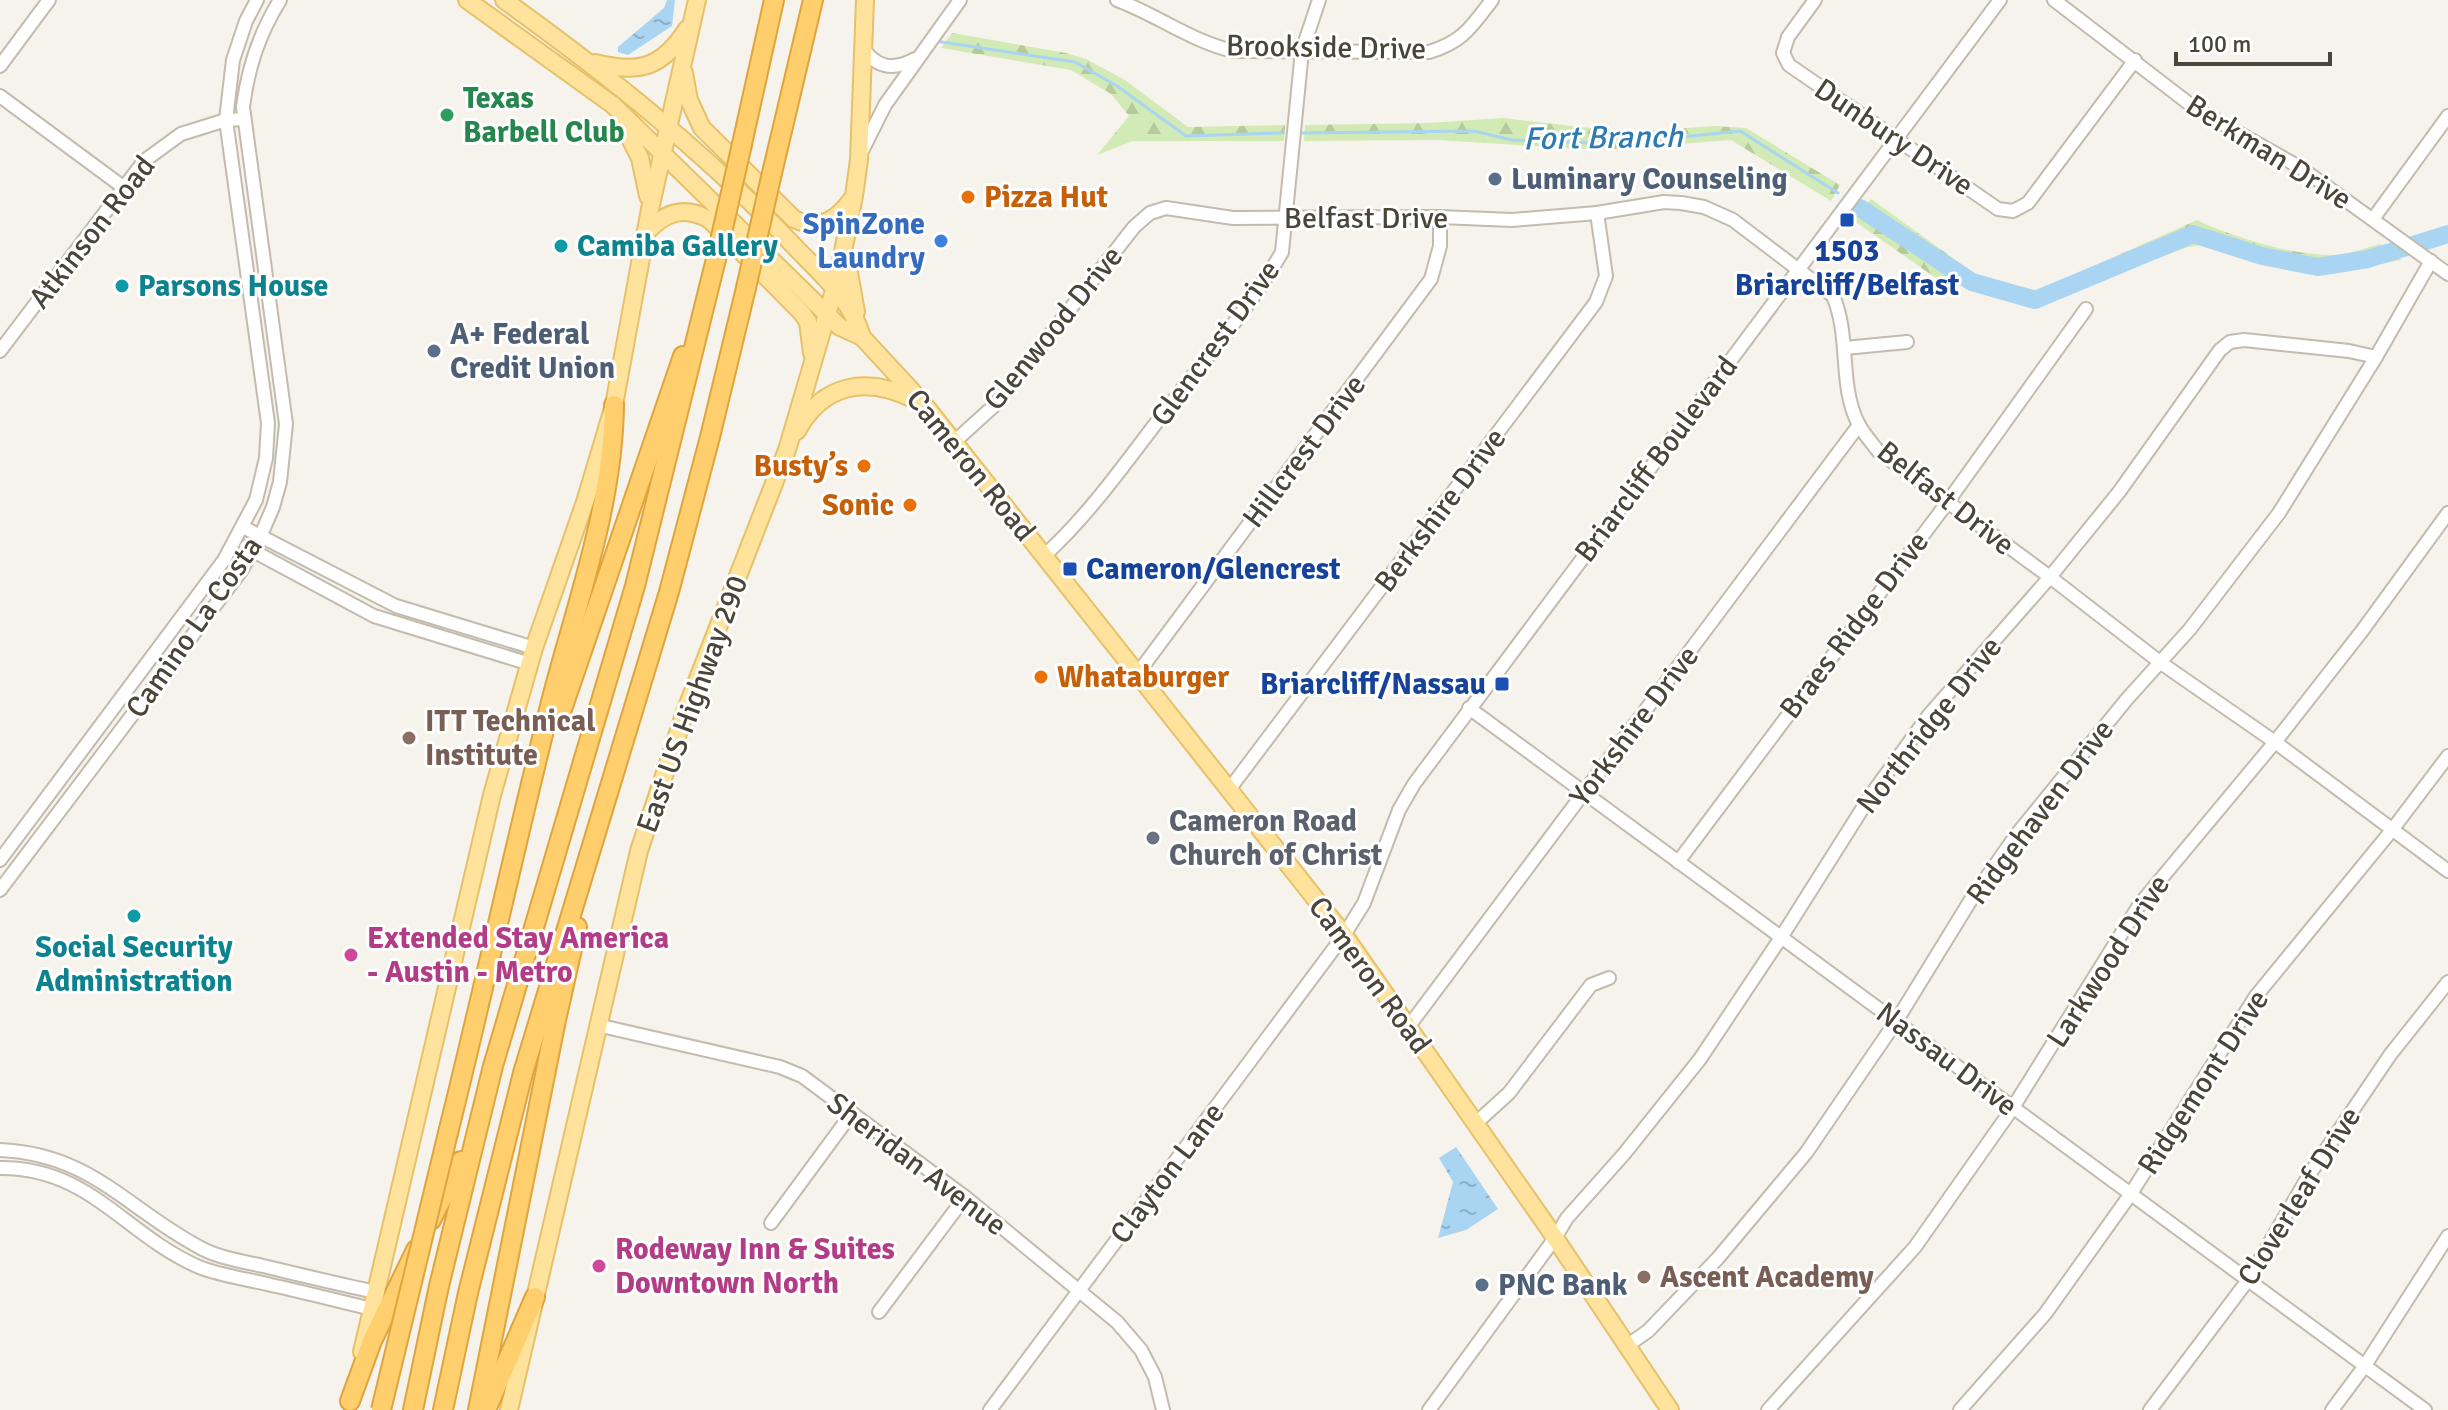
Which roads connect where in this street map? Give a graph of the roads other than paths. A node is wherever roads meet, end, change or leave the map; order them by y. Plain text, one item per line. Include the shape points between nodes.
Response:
1 (49, 0) edge
2 (257, 0) edge
3 (280, 0) edge
4 (467, 0) edge
5 (484, 0) edge
6 (498, 0) edge
7 (504, 0) edge
8 (697, 0) edge
9 (774, 0) edge
10 (813, 0) edge
11 (865, 0) edge
12 (960, 0) edge
13 (1117, 0) edge
14 (1319, 0) edge
15 (1492, 0) edge
16 (1815, 0) edge
17 (2000, 0) edge
18 (2054, 0) edge
19 (1142, 4) edge
20 (692, 21) junction
21 (862, 46) junction
22 (1302, 51) junction
23 (915, 59) junction
24 (586, 60) junction
25 (2135, 60) junction
26 (682, 64) junction
27 (0, 66) edge
28 (0, 96) edge
29 (613, 105) junction
30 (2448, 116) edge
31 (244, 119) junction
32 (226, 120) junction
33 (668, 126) junction
34 (1896, 138) junction
35 (662, 151) junction
36 (859, 160) junction
37 (123, 187) junction
38 (854, 196) junction
39 (650, 209) junction
40 (1150, 213) joint
41 (1597, 213) junction
42 (1440, 217) junction
43 (1287, 218) junction
44 (2373, 219) junction
45 (645, 234) junction
46 (845, 248) junction
47 (2431, 261) junction
48 (1799, 268) junction
49 (2448, 274) edge
50 (835, 288) junction
51 (2086, 309) dead end
52 (702, 310) junction
53 (827, 314) junction
54 (857, 317) junction
55 (862, 337) junction
56 (1907, 342) dead end
57 (1845, 348) junction
58 (0, 351) edge
59 (2376, 357) junction
60 (813, 358) junction
61 (923, 403) junction
62 (614, 405) junction
63 (1859, 425) junction
64 (954, 442) junction
65 (787, 450) junction
66 (1947, 503) junction
67 (2448, 513) edge
68 (243, 527) junction
69 (261, 535) junction
70 (236, 541) junction
71 (253, 551) junction
72 (1045, 555) junction
73 (2050, 577) junction
74 (384, 601) junction
75 (374, 616) junction
76 (532, 656) junction
77 (2161, 663) junction
78 (1138, 673) junction
79 (1469, 708) junction
80 (89, 742) junction
81 (2275, 742) junction
82 (104, 752) junction
83 (2448, 756) edge
84 (1228, 791) junction
85 (608, 792) junction
86 (1583, 794) junction
87 (2392, 830) junction
88 (0, 860) edge
89 (1678, 862) junction
90 (2448, 871) edge
91 (0, 890) edge
92 (506, 897) junction
93 (1344, 935) junction
94 (1782, 936) junction
95 (1609, 978) dead end
96 (2448, 982) edge
97 (1897, 1020) junction
98 (597, 1025) junction
99 (1409, 1026) junction
100 (2012, 1109) junction
101 (852, 1113) junction
102 (479, 1122) junction
103 (1476, 1123) junction
104 (0, 1150) edge
105 (0, 1168) edge
106 (2130, 1195) junction
107 (965, 1197) junction
108 (155, 1219) junction
109 (771, 1223) dead end
110 (2448, 1236) edge
111 (149, 1237) junction
112 (1555, 1238) junction
113 (241, 1260) junction
114 (238, 1278) junction
115 (2248, 1280) junction
116 (1080, 1290) junction
117 (535, 1297) junction
118 (374, 1301) junction
119 (879, 1312) dead end
120 (1628, 1345) junction
121 (2364, 1367) junction
122 (349, 1405) edge
123 (381, 1410) edge
124 (413, 1410) edge
125 (443, 1410) edge
126 (478, 1410) edge
127 (486, 1410) edge
128 (509, 1410) edge
129 (990, 1410) edge
130 (1163, 1410) edge
131 (1429, 1410) edge
132 (1670, 1410) edge
133 (1768, 1410) edge
134 (1960, 1410) edge
135 (2150, 1410) edge
136 (2332, 1410) edge
137 (2425, 1410) edge

1 - 27 street
2 - 32 street, Camino La Costa via 233,60
3 - 31 street, Camino La Costa via 251,61
4 - 29 main road, Cameron Road
5 - 6 main road
7 - 24 main road, Cameron Road
8 - 20 main road
9 - 52 highway, bridge
10 - 85 highway, bridge via 669,592
11 - 21 main road, East US Highway 290
12 - 23 street
13 - 19 street, Brookside Drive
14 - 22 street, Glencrest Drive
15 - 22 street, Brookside Drive via 1464,37 1429,52
16 - 34 street, Dunbury Drive via 1788,37 1783,53 1789,65
17 - 34 street, Briarcliff Boulevard
18 - 25 street, Berkman Drive
19 - 22 street, Brookside Drive via 1206,45 1233,51
20 - 24 main road via 678,43 654,63 625,68
20 - 26 main road
21 - 23 street via 881,65 897,67
21 - 36 main road, East US Highway 290
22 - 43 street, Glencrest Drive
23 - 36 street via 877,118
24 - 33 main road, Cameron Road
25 - 34 street, Dunbury Drive via 2028,203 2013,211 1998,209
25 - 44 street, Berkman Drive via 2196,109 2301,168
26 - 33 main road
26 - 38 main road via 689,100 702,128 794,219 814,225 835,219
28 - 37 street
29 - 35 main road, Cameron Road
29 - 39 main road via 640,158
30 - 44 street
31 - 32 street, Atkinson Road
31 - 69 street, Camino La Costa via 286,424 280,482
32 - 37 street, Atkinson Road via 161,146
32 - 68 street, Camino La Costa via 268,423 262,479
33 - 35 main road
33 - 50 main road, Cameron Road
34 - 48 street, Briarcliff Boulevard
35 - 39 main road
35 - 53 main road, Cameron Road
36 - 38 main road, East US Highway 290
37 - 58 street, Atkinson Road
38 - 46 main road, East US Highway 290
39 - 45 main road
40 - 43 street, Belfast Drive via 1177,208 1233,218
40 - 64 street, Glenwood Drive via 996,404
41 - 42 street, Belfast Drive via 1512,220
41 - 48 street, Belfast Drive via 1664,202 1704,207 1733,220
41 - 84 street, Berkshire Drive via 1606,276 1596,302
42 - 43 street, Belfast Drive
42 - 78 street, Hillcrest Drive via 1440,246 1431,279
43 - 72 street, Glencrest Drive via 1282,252 1271,271 1076,527
44 - 47 street, Berkman Drive
45 - 60 main road via 672,212 691,211 710,220 802,313
45 - 62 main road
46 - 50 main road, East US Highway 290
46 - 54 main road
47 - 49 street, Berkman Drive
47 - 59 street, Ridgehaven Drive
48 - 57 street, Belfast Drive via 1833,296
48 - 79 street, Briarcliff Boulevard
50 - 53 main road, East US Highway 290
50 - 54 main road, Cameron Road
51 - 66 street, Braes Ridge Drive
52 - 92 highway via 568,690
52 - 102 highway via 635,586
53 - 55 main road, Cameron Road
53 - 60 main road, East US Highway 290
54 - 55 main road, Cameron Road
55 - 61 main road, Cameron Road
56 - 57 street
57 - 63 street, Belfast Drive via 1848,392
59 - 73 street, Northridge Drive via 2230,342
59 - 77 street, Ridgehaven Drive via 2279,513
60 - 65 main road, East US Highway 290
61 - 64 main road, Cameron Road
61 - 65 main road via 875,386 841,390 815,406
62 - 76 main road
62 - 92 highway via 602,511
63 - 66 street, Belfast Drive via 1878,451
63 - 86 street, Yorkshire Drive
64 - 72 main road, Cameron Road
65 - 98 main road, East US Highway 290 via 669,757 632,876
66 - 73 street, Belfast Drive
66 - 89 street, Braes Ridge Drive
67 - 81 street, Larkwood Drive
68 - 69 street
68 - 70 street, Camino La Costa
69 - 71 street, Camino La Costa
69 - 74 street
70 - 71 street
70 - 80 street, Camino La Costa
71 - 75 street
71 - 82 street, Camino La Costa
72 - 78 main road, Cameron Road
73 - 77 street, Belfast Drive
73 - 94 street, Northridge Drive via 1929,715
74 - 75 street
74 - 76 street
75 - 76 street
76 - 118 main road via 479,846
77 - 81 street, Belfast Drive
77 - 97 street, Ridgehaven Drive via 2017,834
78 - 84 main road, Cameron Road
79 - 86 street, Nassau Drive
79 - 93 street, Briarcliff Boulevard via 1399,810 1364,903
80 - 82 street
80 - 88 street, Camino La Costa
81 - 87 street, Belfast Drive
81 - 100 street, Larkwood Drive via 2140,904
82 - 91 street, Camino La Costa
83 - 87 street, Ridgemont Drive
84 - 93 main road, Cameron Road
85 - 125 highway via 523,1073
85 - 126 highway
86 - 89 street, Nassau Drive
86 - 99 street, Yorkshire Drive
87 - 90 street, Belfast Drive
87 - 106 street, Ridgemont Drive via 2256,996
89 - 94 street, Nassau Drive
92 - 123 highway, bridge
93 - 99 main road, Cameron Road
93 - 116 street, Clayton Lane
94 - 97 street, Nassau Drive
94 - 112 street, Northridge Drive via 1700,1059
95 - 103 street via 1591,985 1509,1093
96 - 115 street, Cloverleaf Drive via 2390,1055 2311,1172
97 - 100 street, Nassau Drive
97 - 120 street, Ridgehaven Drive via 1806,1153 1718,1258
98 - 101 street, Sheridan Avenue via 789,1070
98 - 117 main road, East US Highway 290
99 - 103 main road, Cameron Road
100 - 106 street, Nassau Drive
100 - 133 street, Larkwood Drive via 1915,1247
101 - 107 street, Sheridan Avenue
101 - 109 street
102 - 122 highway via 372,1341
102 - 124 highway
103 - 112 main road, Cameron Road
104 - 108 street via 32,1153 80,1168
105 - 111 street via 32,1170 67,1182
106 - 115 street, Nassau Drive
106 - 134 street, Ridgemont Drive via 2045,1314
107 - 116 street, Sheridan Avenue
107 - 119 street
108 - 111 street
108 - 113 street via 201,1248
110 - 121 street
111 - 114 street via 200,1267
112 - 120 main road, Cameron Road
112 - 131 street, Northridge Drive
113 - 114 street
113 - 118 street
114 - 118 street
115 - 121 street, Nassau Drive
115 - 135 street, Cloverleaf Drive
116 - 129 street, Clayton Lane
116 - 130 street, Sheridan Avenue via 1141,1350
117 - 127 highway
117 - 128 main road, East US Highway 290
118 - 122 main road
120 - 132 main road, Cameron Road
121 - 136 street
121 - 137 street, Nassau Drive

